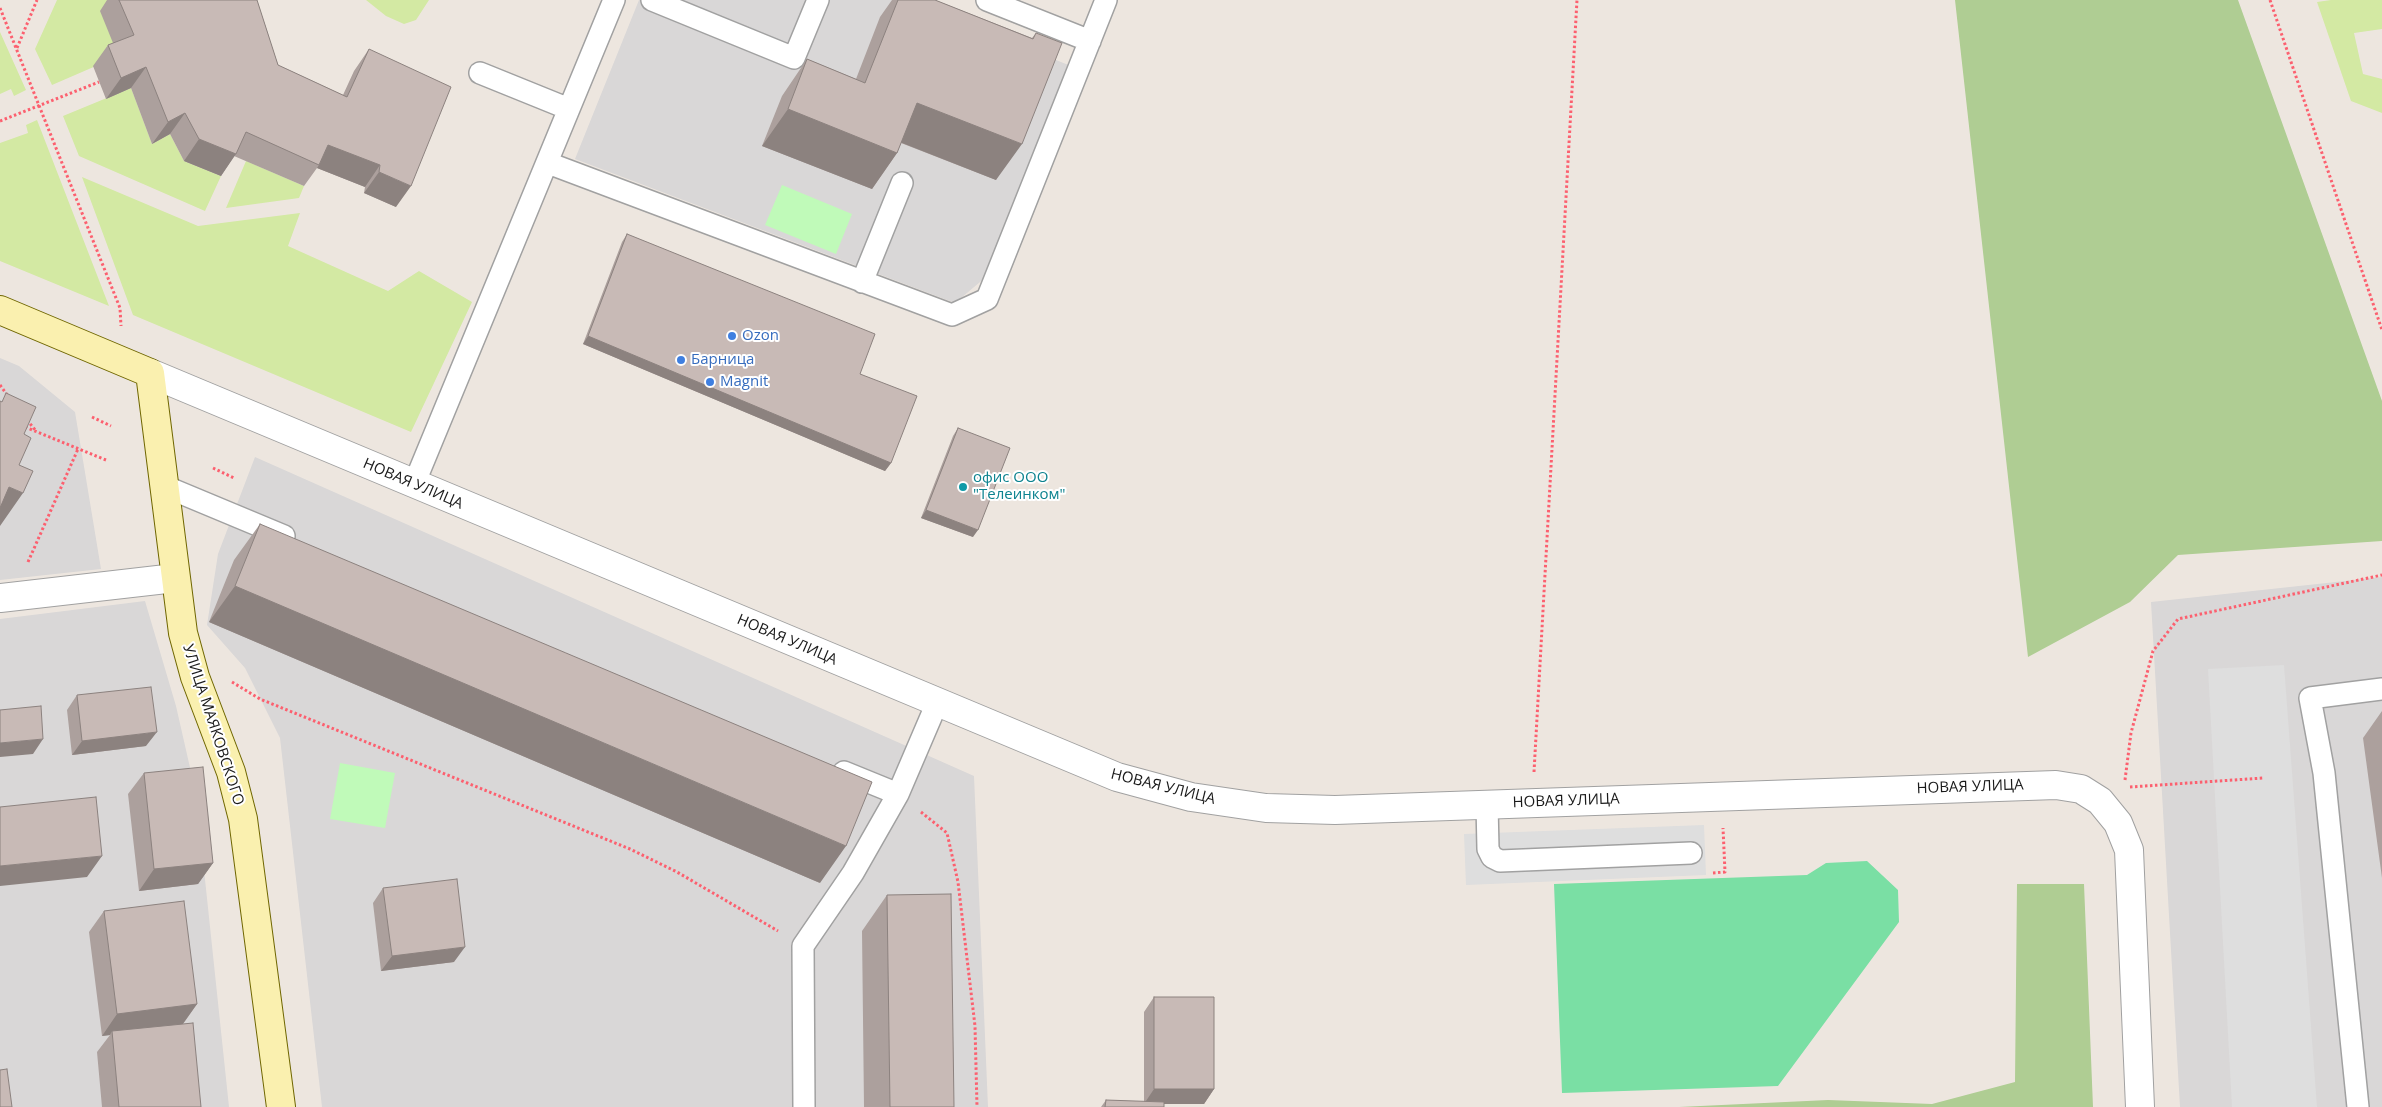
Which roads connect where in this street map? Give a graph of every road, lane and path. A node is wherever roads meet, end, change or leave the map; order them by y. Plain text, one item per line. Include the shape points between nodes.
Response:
1 (37, 0) edge
2 (614, 0) edge
3 (652, 0) edge
4 (818, 0) edge
5 (987, 0) edge
6 (1106, 0) edge
7 (1577, 0) edge
8 (2270, 0) edge
9 (0, 8) edge
10 (1090, 41) junction
11 (17, 49) junction
12 (480, 73) dead end
13 (99, 82) dead end
14 (39, 105) junction
15 (570, 109) junction
16 (0, 121) edge
17 (548, 163) junction
18 (902, 183) edge
19 (862, 282) junction
20 (0, 310) edge
21 (121, 327) dead end
22 (2382, 330) edge
23 (150, 373) junction
24 (0, 385) edge
25 (12, 401) edge
26 (24, 416) edge
27 (92, 417) dead end
28 (18, 424) edge
29 (111, 426) dead end
30 (36, 432) junction
31 (78, 449) junction
32 (106, 460) dead end
33 (212, 468) dead end
34 (234, 478) dead end
35 (414, 484) junction
36 (164, 486) junction
37 (303, 544) edge
38 (2382, 575) edge
39 (175, 578) junction
40 (6, 597) edge
41 (230, 681) dead end
42 (2382, 689) edge
43 (937, 703) junction
44 (824, 764) edge
45 (2263, 778) dead end
46 (898, 794) junction
47 (1532, 803) junction
48 (1487, 804) junction
49 (1723, 826) dead end
50 (1691, 853) dead end
51 (1725, 872) dead end
52 (803, 946) junction
53 (281, 1107) edge
54 (804, 1107) edge
55 (977, 1107) edge
56 (2140, 1107) edge
57 (2358, 1107) edge

1 - 11 path
2 - 15 lane
3 - 4 lane via 794,58
5 - 10 lane
6 - 10 lane
7 - 47 path
8 - 22 path
9 - 11 path
10 - 19 lane via 987,299 952,315
11 - 14 path
12 - 15 lane
13 - 14 path
14 - 16 path
14 - 21 path via 120,308
15 - 17 lane
17 - 19 lane
17 - 35 lane
18 - 19 lane
20 - 23 street, НОВАЯ УЛИЦА
23 - 35 street, НОВАЯ УЛИЦА
23 - 36 street, УЛИЦА МАЯКОВСКОГО
24 - 25 path
26 - 30 path
27 - 29 path
28 - 30 path
30 - 31 path
31 - 32 path
31 - 40 path
33 - 34 path
35 - 43 street, НОВАЯ УЛИЦА
36 - 37 lane
36 - 39 street, УЛИЦА МАЯКОВСКОГО
38 - 45 path via 2178,619 2153,651 2132,733 2124,788
39 - 40 street
39 - 53 street, УЛИЦА МАЯКОВСКОГО via 183,633 195,677 230,772 243,819
41 - 52 path via 260,699 630,849 677,872
42 - 57 lane via 2310,698 2324,773
43 - 46 lane
43 - 48 street, НОВАЯ УЛИЦА via 1117,777 1191,797 1266,808 1335,810
44 - 46 lane
46 - 52 lane via 854,872
46 - 55 path via 946,833 958,882 975,1026
47 - 48 street, НОВАЯ УЛИЦА
47 - 56 street, НОВАЯ УЛИЦА via 2056,785 2081,790 2100,801 2118,823 2129,850
48 - 50 lane via 1488,849 1492,857 1500,860
49 - 51 path
52 - 54 lane

